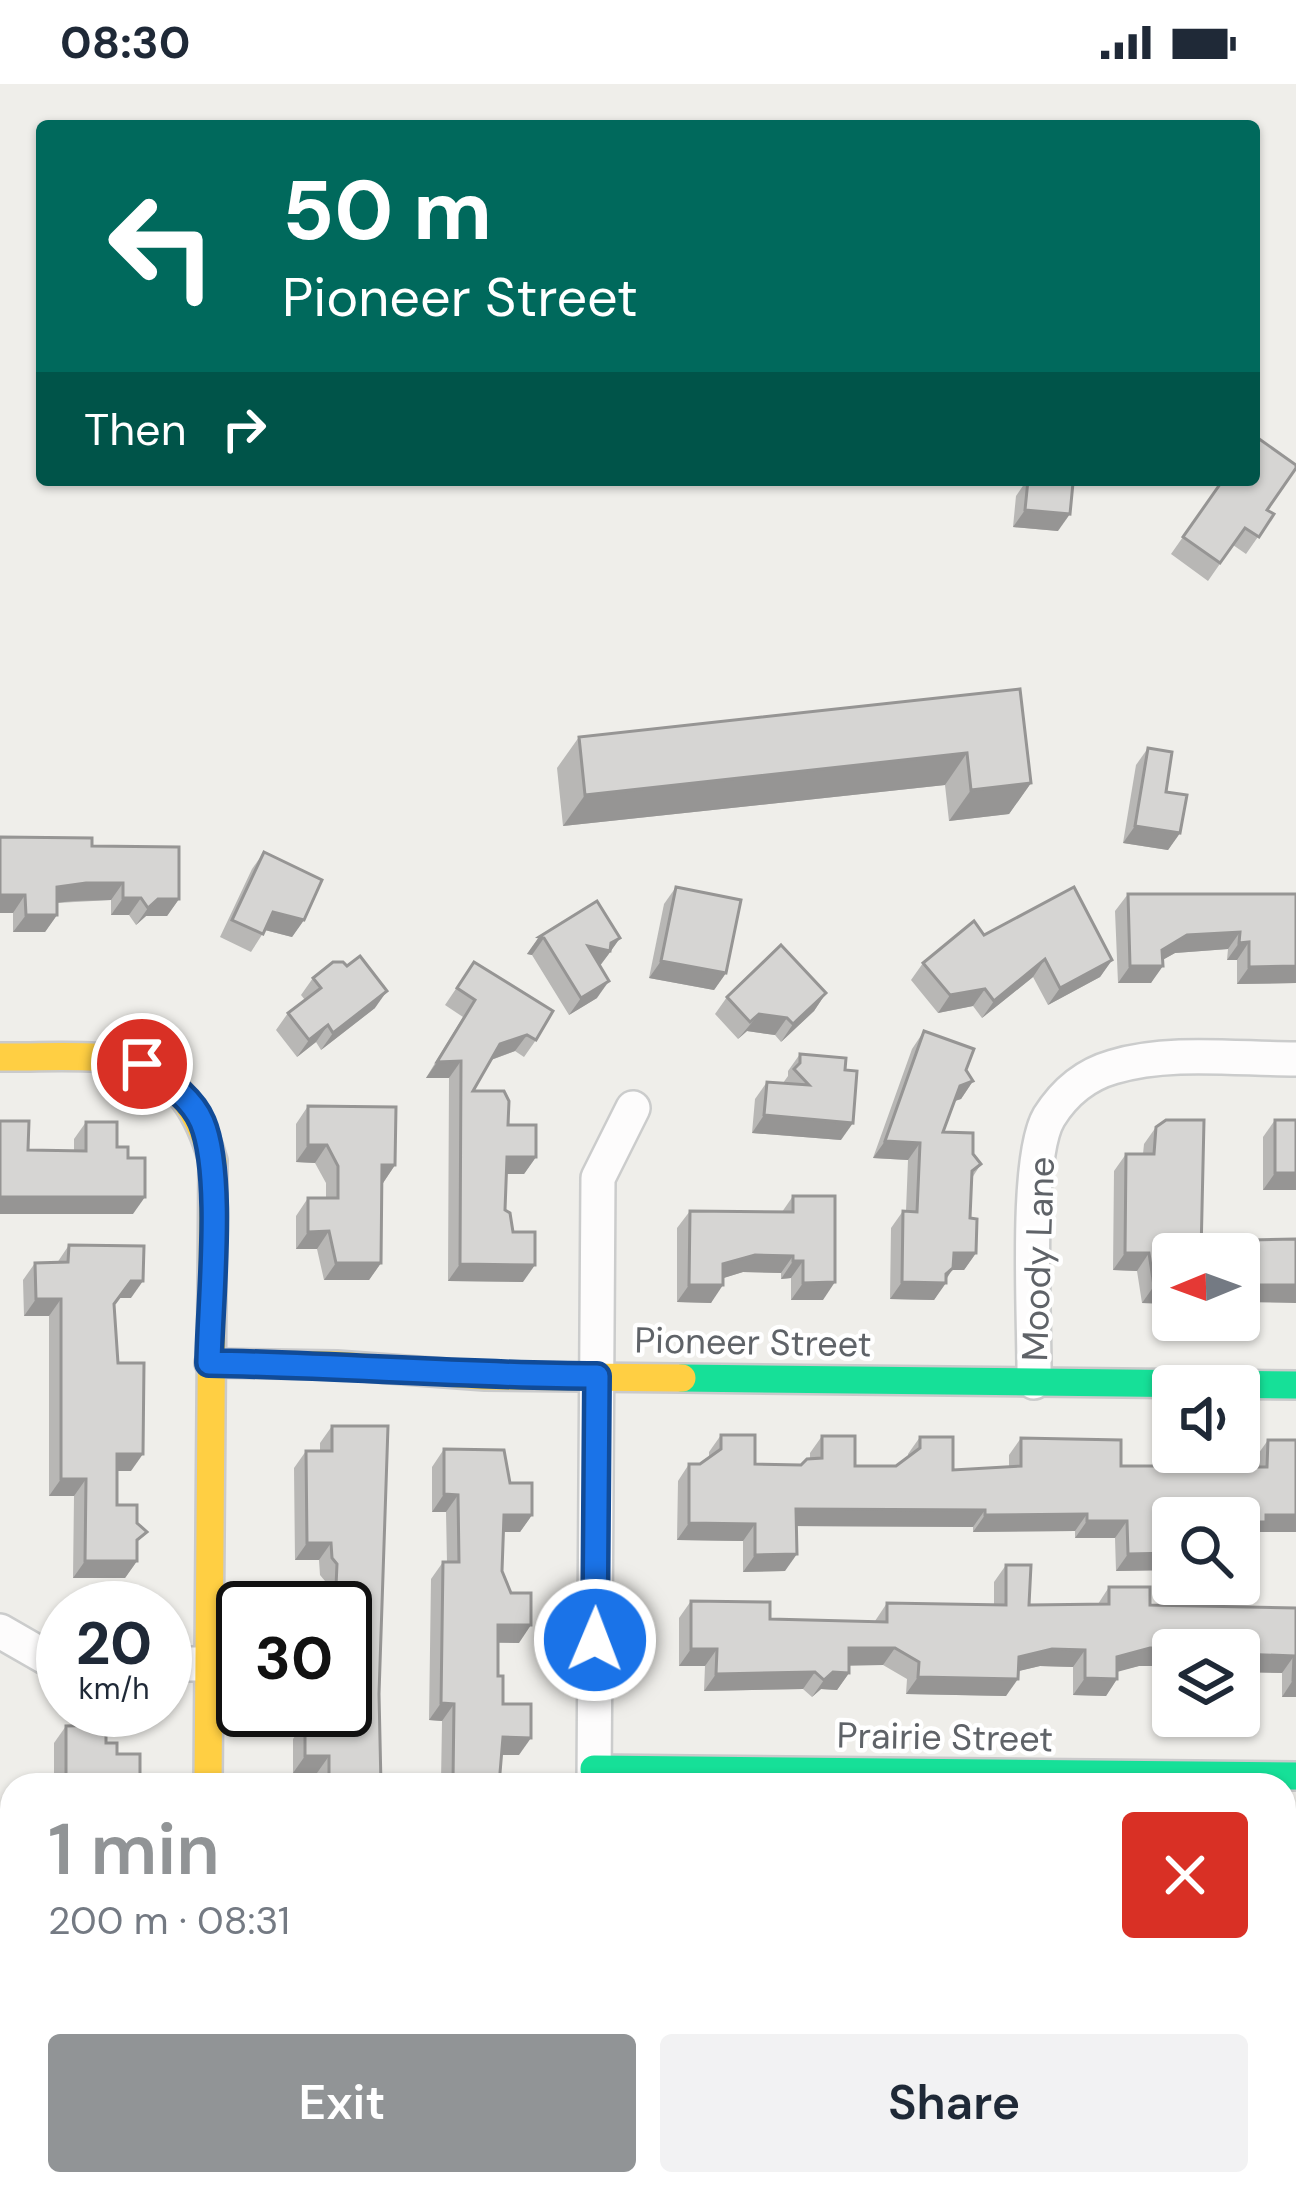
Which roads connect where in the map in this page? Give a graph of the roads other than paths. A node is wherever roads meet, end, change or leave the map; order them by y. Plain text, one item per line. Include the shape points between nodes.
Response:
1 (0, 1057) edge
2 (1296, 1059) edge
3 (633, 1108) dead end
4 (209, 1363) junction
5 (597, 1376) junction
6 (1034, 1382) junction
7 (1296, 1385) edge
8 (0, 1631) edge
9 (36, 1652) edge
10 (192, 1664) edge
11 (208, 1664) junction
12 (208, 1773) edge
13 (594, 1773) edge

1 - 4 street via 142,1064 177,1088 201,1119 213,1161
2 - 6 street, Moody Lane via 1149,1060 1072,1087 1047,1120 1035,1160
3 - 5 street via 598,1178
4 - 5 street, Pioneer Street
4 - 11 street
5 - 6 street, Pioneer Street
5 - 13 street
6 - 7 street, Pioneer Street
8 - 9 street
10 - 11 street
11 - 12 street

